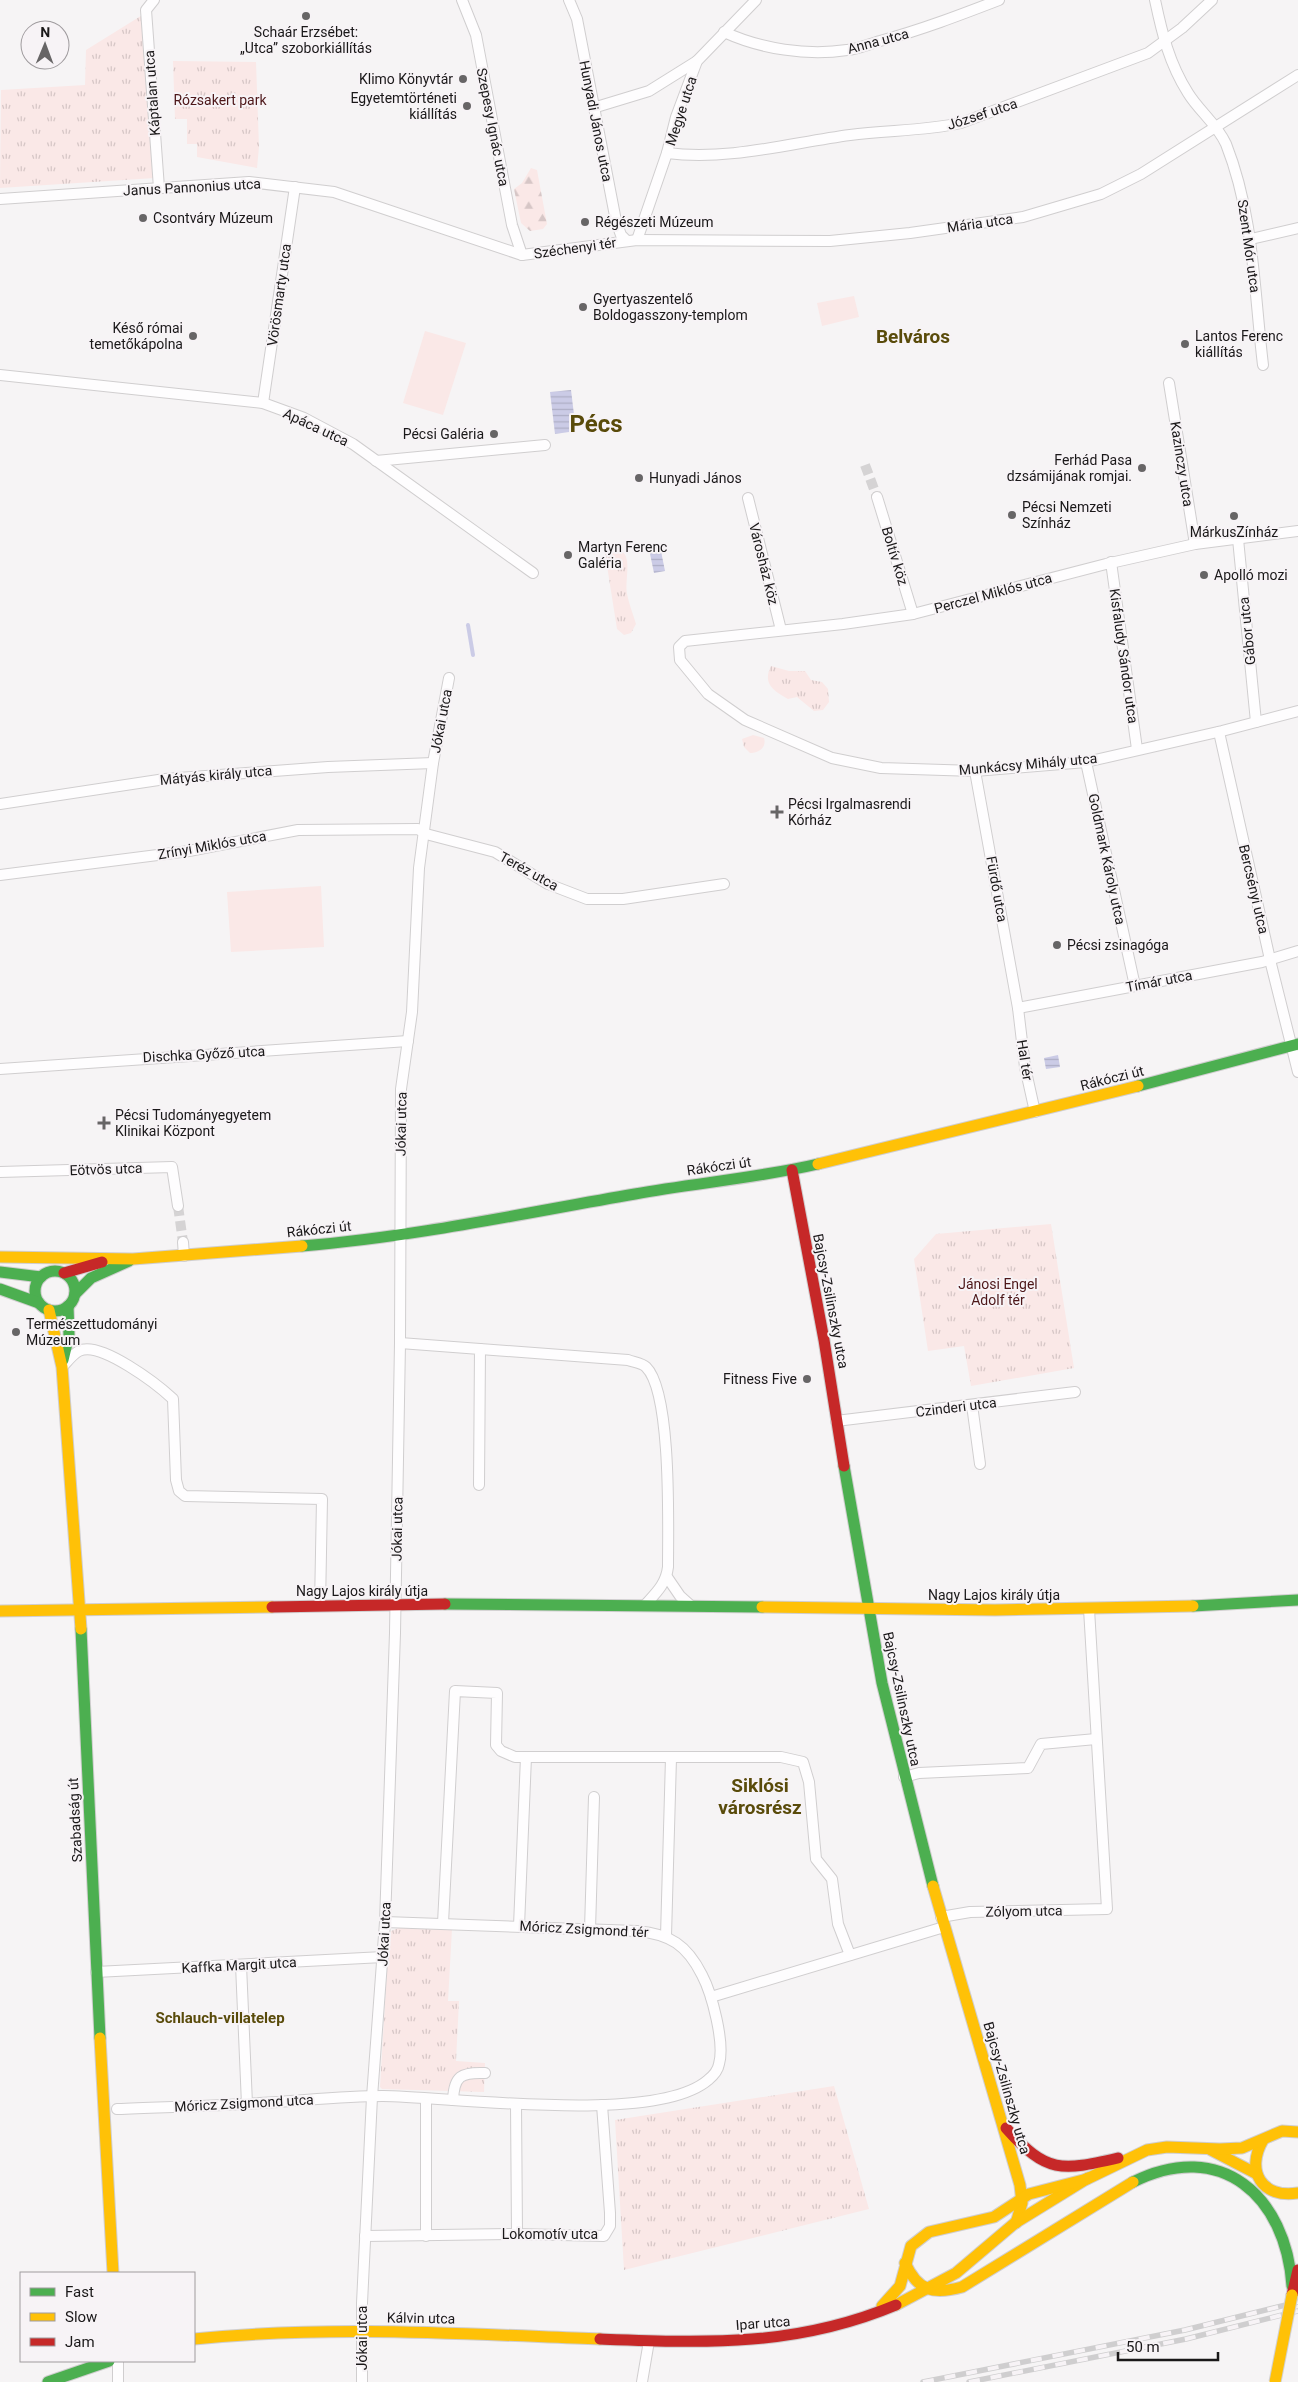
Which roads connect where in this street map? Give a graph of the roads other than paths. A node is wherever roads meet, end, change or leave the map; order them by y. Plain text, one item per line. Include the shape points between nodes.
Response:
1 (154, 0) edge
2 (462, 0) edge
3 (569, 0) edge
4 (756, 0) edge
5 (999, 0) edge
6 (1155, 0) edge
7 (1212, 0) edge
8 (724, 32) junction
9 (1164, 43) junction
10 (697, 61) junction
11 (1298, 75) edge
12 (593, 108) junction
13 (1216, 126) junction
14 (667, 153) junction
15 (295, 187) junction
16 (159, 188) junction
17 (0, 199) edge
18 (1298, 228) edge
19 (1251, 239) junction
20 (632, 241) junction
21 (494, 248) joint
22 (522, 255) junction
23 (1263, 365) dead end
24 (0, 375) edge
25 (1169, 383) dead end
26 (263, 403) junction
27 (545, 445) dead end
28 (376, 461) junction
29 (877, 497) tunnel mouth
30 (748, 498) dead end
31 (1298, 531) edge
32 (1238, 539) junction
33 (1195, 544) junction
34 (1111, 562) junction
35 (533, 573) dead end
36 (913, 614) junction
37 (781, 630) junction
38 (450, 678) dead end
39 (1298, 711) edge
40 (734, 712) joint
41 (1256, 722) junction
42 (1219, 732) junction
43 (1137, 749) junction
44 (1086, 762) junction
45 (434, 763) junction
46 (975, 771) junction
47 (0, 804) edge
48 (424, 834) junction
49 (0, 874) edge
50 (724, 884) dead end
51 (1298, 951) edge
52 (1270, 960) junction
53 (1135, 986) junction
54 (1018, 1008) junction
55 (408, 1041) junction
56 (1294, 1046) edge
57 (0, 1068) edge
58 (1298, 1072) edge
59 (1035, 1112) junction
60 (792, 1170) junction
61 (0, 1172) edge
62 (178, 1206) tunnel mouth
63 (400, 1235) junction
64 (183, 1242) tunnel mouth
65 (0, 1256) edge
66 (184, 1256) junction
67 (113, 1259) junction
68 (133, 1259) junction
69 (0, 1272) edge
70 (64, 1273) junction
71 (41, 1276) junction
72 (0, 1289) edge
73 (75, 1294) junction
74 (68, 1306) junction
75 (44, 1307) junction
76 (400, 1343) junction
77 (480, 1349) junction
78 (62, 1367) junction
79 (1075, 1392) dead end
80 (972, 1405) junction
81 (836, 1421) junction
82 (980, 1464) dead end
83 (479, 1485) dead end
84 (667, 1577) junction
85 (1296, 1600) edge
86 (645, 1605) junction
87 (690, 1605) junction
88 (320, 1606) junction
89 (396, 1606) junction
90 (868, 1609) junction
91 (1089, 1609) junction
92 (0, 1611) edge
93 (80, 1611) junction
94 (1096, 1739) junction
95 (526, 1757) junction
96 (671, 1758) junction
97 (904, 1777) junction
98 (594, 1797) dead end
99 (385, 1922) junction
100 (942, 1922) junction
101 (443, 1923) junction
102 (519, 1926) junction
103 (590, 1929) junction
104 (666, 1936) junction
105 (850, 1955) junction
106 (383, 1957) junction
107 (241, 1964) junction
108 (96, 1972) junction
109 (711, 1997) junction
110 (485, 2073) dead end
111 (372, 2097) junction
112 (426, 2099) junction
113 (453, 2100) junction
114 (246, 2104) junction
115 (516, 2104) junction
116 (602, 2105) junction
117 (116, 2109) dead end
118 (1000, 2120) junction
119 (1298, 2132) edge
120 (1263, 2140) junction
121 (1209, 2149) junction
122 (1134, 2154) junction
123 (1256, 2173) junction
124 (1088, 2178) junction
125 (1298, 2193) edge
126 (1022, 2197) junction
127 (1016, 2223) junction
128 (518, 2234) junction
129 (365, 2236) junction
130 (426, 2236) junction
131 (905, 2263) junction
132 (1298, 2270) edge
133 (113, 2272) edge
134 (928, 2290) junction
135 (1292, 2295) junction
136 (876, 2312) junction
137 (361, 2332) junction
138 (195, 2340) edge
139 (648, 2341) junction
140 (106, 2362) edge
141 (118, 2362) edge
142 (48, 2382) edge
143 (118, 2382) edge
144 (362, 2382) edge
145 (642, 2382) edge
146 (1275, 2382) edge

1 - 16 street, Káptalan utca via 146,10
2 - 22 street, Szepesy Ignác utca via 476,35 512,225
3 - 12 street, Hunyadi János utca via 577,20
4 - 8 street, Megye utca
5 - 8 street, Anna utca via 903,35 847,50 808,52 765,46
6 - 9 street, Szent Mór utca
7 - 9 street, József utca
8 - 10 street, Megye utca
9 - 13 street, Szent Mór utca via 1188,93
9 - 14 street, József utca via 1116,66 961,123 931,129 827,138 728,154
10 - 12 street via 648,91
10 - 14 street, Megye utca via 676,117
11 - 13 street, Mária utca
12 - 20 street, Hunyadi János utca via 616,221 621,235
13 - 19 street, Szent Mór utca via 1236,170
13 - 20 street, Mária utca via 1141,174 1101,194 1023,217 830,241
14 - 20 street, Megye utca
15 - 16 street, Janus Pannonius utca via 249,182
15 - 21 street, Janus Pannonius utca via 334,192
15 - 26 street, Vörösmarty utca
16 - 17 street, Janus Pannonius utca
18 - 19 street
19 - 23 street, Szent Mór utca
20 - 22 street, Széchenyi tér
21 - 22 street, Széchenyi tér
24 - 26 street, Apáca utca
25 - 33 street, Kazinczy utca
26 - 28 street, Apáca utca via 304,418 353,444
27 - 28 street
28 - 35 street, Apáca utca
29 - 36 street, Boltív köz
30 - 37 street, Városház köz
31 - 32 street, Perczel Miklós utca
32 - 33 street, Perczel Miklós utca
32 - 41 street, Gábor utca
33 - 34 street, Perczel Miklós utca
34 - 36 street, Perczel Miklós utca
34 - 43 street, Kisfaludy Sándor utca
36 - 37 street, Perczel Miklós utca
37 - 40 street, Perczel Miklós utca via 685,641 679,647 680,660 708,694
38 - 45 street, Jókai utca
39 - 41 street, Munkácsy Mihály utca
40 - 46 street, Munkácsy Mihály utca via 832,758 880,768
41 - 42 street, Munkácsy Mihály utca
42 - 43 street, Munkácsy Mihály utca
42 - 52 street, Bercsényi utca
43 - 44 street, Munkácsy Mihály utca
44 - 46 street, Munkácsy Mihály utca
44 - 53 street, Goldmark Károly utca
45 - 47 street, Mátyás király utca via 165,779
45 - 48 street, Jókai utca
46 - 54 street, Fürdő utca
48 - 49 street, Zrínyi Miklós utca via 418,829 298,830 189,851
48 - 50 street, Teréz utca via 495,852 548,884 588,899 623,900
48 - 55 street, Jókai utca
51 - 52 street, Tímár utca
52 - 53 street, Tímár utca
52 - 56 street, Bercsényi utca
53 - 54 street, Tímár utca
54 - 59 street, Hal tér via 1021,1044
55 - 57 street, Dischka Győző utca
55 - 63 street, Jókai utca via 402,1089
56 - 58 street, Bercsényi utca
56 - 59 street, Rákóczi út
59 - 60 street, Rákóczi út
60 - 63 street, Rákóczi út
60 - 81 street, Bajcsy-Zsilinszky utca
61 - 62 street, Eötvös utca via 172,1167
63 - 66 street, Rákóczi út
63 - 76 street, Jókai utca
64 - 66 street
65 - 67 street, Rákóczi út
66 - 68 street, Rákóczi út
67 - 68 street, Rákóczi út
67 - 70 street, Rákóczi út
68 - 73 street, Rákóczi út via 91,1278
69 - 71 street
70 - 71 street via 52,1271
70 - 73 street via 72,1281
71 - 75 street via 35,1287 35,1296
72 - 75 street
73 - 74 street
74 - 75 street via 59,1310
74 - 78 street, Szabadság út via 69,1335
75 - 78 street, Szabadság út
76 - 77 street
76 - 89 street, Jókai utca
77 - 83 street
77 - 84 street via 628,1360 645,1365 652,1376 660,1405 668,1478
78 - 88 street via 80,1350 106,1354 152,1380 173,1399 176,1480 179,1491 186,1496 322,1499
78 - 93 street, Szabadság út via 62,1403
79 - 80 street, Czinderi utca
80 - 81 street, Czinderi utca
80 - 82 street
81 - 90 street, Bajcsy-Zsilinszky utca
84 - 86 street
84 - 87 street
85 - 91 street, Nagy Lajos király útja
86 - 87 street, Nagy Lajos király útja
86 - 89 street, Nagy Lajos király útja
87 - 90 street, Nagy Lajos király útja
88 - 89 street, Nagy Lajos király útja
88 - 93 street, Nagy Lajos király útja
89 - 99 street, Jókai utca
90 - 91 street, Nagy Lajos király útja
90 - 97 street, Bajcsy-Zsilinszky utca
91 - 94 street
92 - 93 street, Nagy Lajos király útja
93 - 108 street, Szabadság út
94 - 97 street via 1041,1744 1028,1768 919,1773
94 - 100 street, Zólyom utca via 1107,1910 970,1912
95 - 96 street
95 - 101 street via 508,1755 496,1745 497,1693 455,1691
95 - 102 street
96 - 104 street
96 - 105 street via 781,1757 803,1762 809,1782 816,1859 832,1879 838,1924
97 - 100 street, Bajcsy-Zsilinszky utca
98 - 103 street
99 - 101 street, Móricz Zsigmond tér
99 - 106 street, Jókai utca
100 - 105 street, Zólyom utca
100 - 118 street, Bajcsy-Zsilinszky utca
101 - 102 street, Móricz Zsigmond tér
102 - 103 street, Móricz Zsigmond tér
103 - 104 street, Móricz Zsigmond tér via 637,1930
104 - 109 street, Móricz Zsigmond tér via 682,1946 694,1961
105 - 109 street, Zólyom utca
106 - 107 street, Kaffka Margit utca
106 - 111 street, Jókai utca
107 - 108 street, Kaffka Margit utca
107 - 114 street
108 - 133 street, Szabadság út
109 - 116 street, Móricz Zsigmond tér via 720,2042 720,2064 708,2080 672,2096
110 - 113 street via 470,2072 461,2076 454,2084
111 - 112 street, Móricz Zsigmond tér
111 - 114 street, Móricz Zsigmond utca
111 - 129 street, Jókai utca
112 - 113 street, Móricz Zsigmond tér
112 - 130 street
113 - 115 street, Móricz Zsigmond tér
114 - 117 street, Móricz Zsigmond utca
115 - 116 street, Móricz Zsigmond tér
115 - 128 street
116 - 128 street, Lokomotív utca via 610,2213 608,2231 604,2236 595,2237
118 - 122 street via 1022,2148 1048,2166 1066,2169
118 - 126 street, Bajcsy-Zsilinszky utca
119 - 120 street, Ipar utca via 1279,2131
120 - 121 street, Ipar utca via 1243,2148
120 - 123 street via 1254,2155
121 - 122 street, Ipar utca via 1179,2145
121 - 123 street, Ipar utca
122 - 124 street, Ipar utca via 1117,2166
123 - 125 street, Ipar utca via 1260,2182 1273,2192
124 - 126 street, Ipar utca
124 - 127 street, Ipar utca
126 - 127 street, Bajcsy-Zsilinszky utca
126 - 131 street, Ipar utca via 994,2217 922,2235 909,2248
127 - 134 street, Ipar utca via 968,2263
128 - 130 street, Lokomotív utca
129 - 130 street, Lokomotív utca
129 - 137 street, Jókai utca
131 - 134 street via 913,2279
131 - 136 street, Ipar utca via 902,2282
132 - 135 street
134 - 135 street via 951,2291 962,2287 1111,2194 1151,2174 1186,2166 1218,2171 1249,2188 1270,2212 1286,2245
134 - 136 street, Ipar utca
135 - 146 street, bridge
136 - 139 street, Ipar utca via 826,2330 794,2336
137 - 138 street, Kálvin utca via 233,2334
137 - 139 street, Kálvin utca
137 - 144 street, Jókai utca
139 - 145 street
140 - 142 street
141 - 143 street

